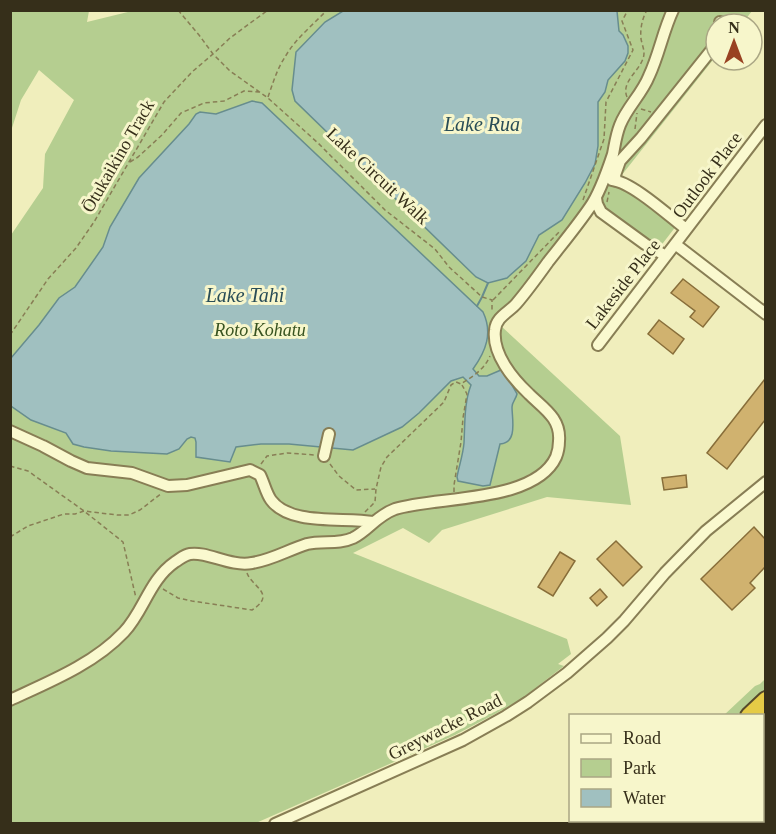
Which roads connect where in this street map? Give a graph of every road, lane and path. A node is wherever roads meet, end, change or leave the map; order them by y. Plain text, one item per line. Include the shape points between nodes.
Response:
1 (178, 10) edge
2 (268, 10) edge
3 (327, 10) edge
4 (628, 10) edge
5 (647, 10) edge
6 (673, 10) edge
7 (213, 54) junction
8 (704, 59) edge
9 (261, 92) junction
10 (268, 98) junction
11 (628, 100) dead end
12 (640, 109) dead end
13 (653, 112) dead end
14 (765, 125) edge
15 (129, 162) junction
16 (616, 181) junction
17 (603, 182) junction
18 (596, 198) junction
19 (582, 202) dead end
20 (562, 229) dead end
21 (686, 229) junction
22 (675, 244) junction
23 (666, 256) junction
24 (492, 300) junction
25 (765, 314) edge
26 (492, 318) dead end
27 (10, 334) edge
28 (598, 345) dead end
29 (479, 372) dead end
30 (461, 384) junction
31 (10, 431) edge
32 (329, 434) dead end
33 (324, 456) junction
34 (10, 466) edge
35 (256, 472) junction
36 (765, 482) edge
37 (171, 487) junction
38 (376, 489) junction
39 (455, 500) junction
40 (84, 511) junction
41 (367, 521) junction
42 (10, 537) edge
43 (139, 609) junction
44 (10, 700) edge
45 (765, 700) edge
46 (751, 714) edge
47 (275, 824) edge

1 - 7 path
2 - 7 path, Ōtukaikino Track
3 - 10 path via 285,57
4 - 19 path via 622,21 633,50 606,102 604,139
5 - 11 path via 642,20 644,57 628,82
6 - 17 street via 650,75 619,126
7 - 9 path via 237,77
7 - 15 path, Ōtukaikino Track via 164,102
8 - 16 street via 620,161
9 - 10 path
9 - 15 path via 244,91 181,113
10 - 24 path, Lake Circuit Walk via 385,210 435,249 482,297
12 - 13 path
14 - 21 street, Outlook Place
15 - 27 path, Ōtukaikino Track via 94,222
16 - 17 street
16 - 21 street via 639,193
17 - 18 street
18 - 23 street via 602,212
18 - 39 street via 518,302 495,325 498,352 509,371 552,415 559,434 557,456 543,474 531,481 500,492
20 - 24 path
21 - 22 street, Outlook Place
22 - 23 street, Lakeside Place
22 - 25 street
23 - 28 street, Lakeside Place
24 - 26 path
29 - 30 path
30 - 38 path via 452,385 444,402 387,457
30 - 39 path via 467,394
31 - 37 street via 87,468 132,473
32 - 33 street
33 - 35 path via 267,456
33 - 38 path via 356,490
34 - 40 path via 28,471
35 - 37 street via 250,470
35 - 41 street via 270,499 286,513
36 - 47 street, Greywacke Road via 706,531 592,652 528,702 463,740
37 - 40 path via 129,515
38 - 41 path via 375,502 363,516
39 - 41 street via 399,508
40 - 42 path via 44,520
40 - 43 path via 123,542
41 - 43 street via 364,530 351,539 311,543 254,563 188,555 165,570
43 - 44 street via 133,622 103,651
45 - 46 highway

